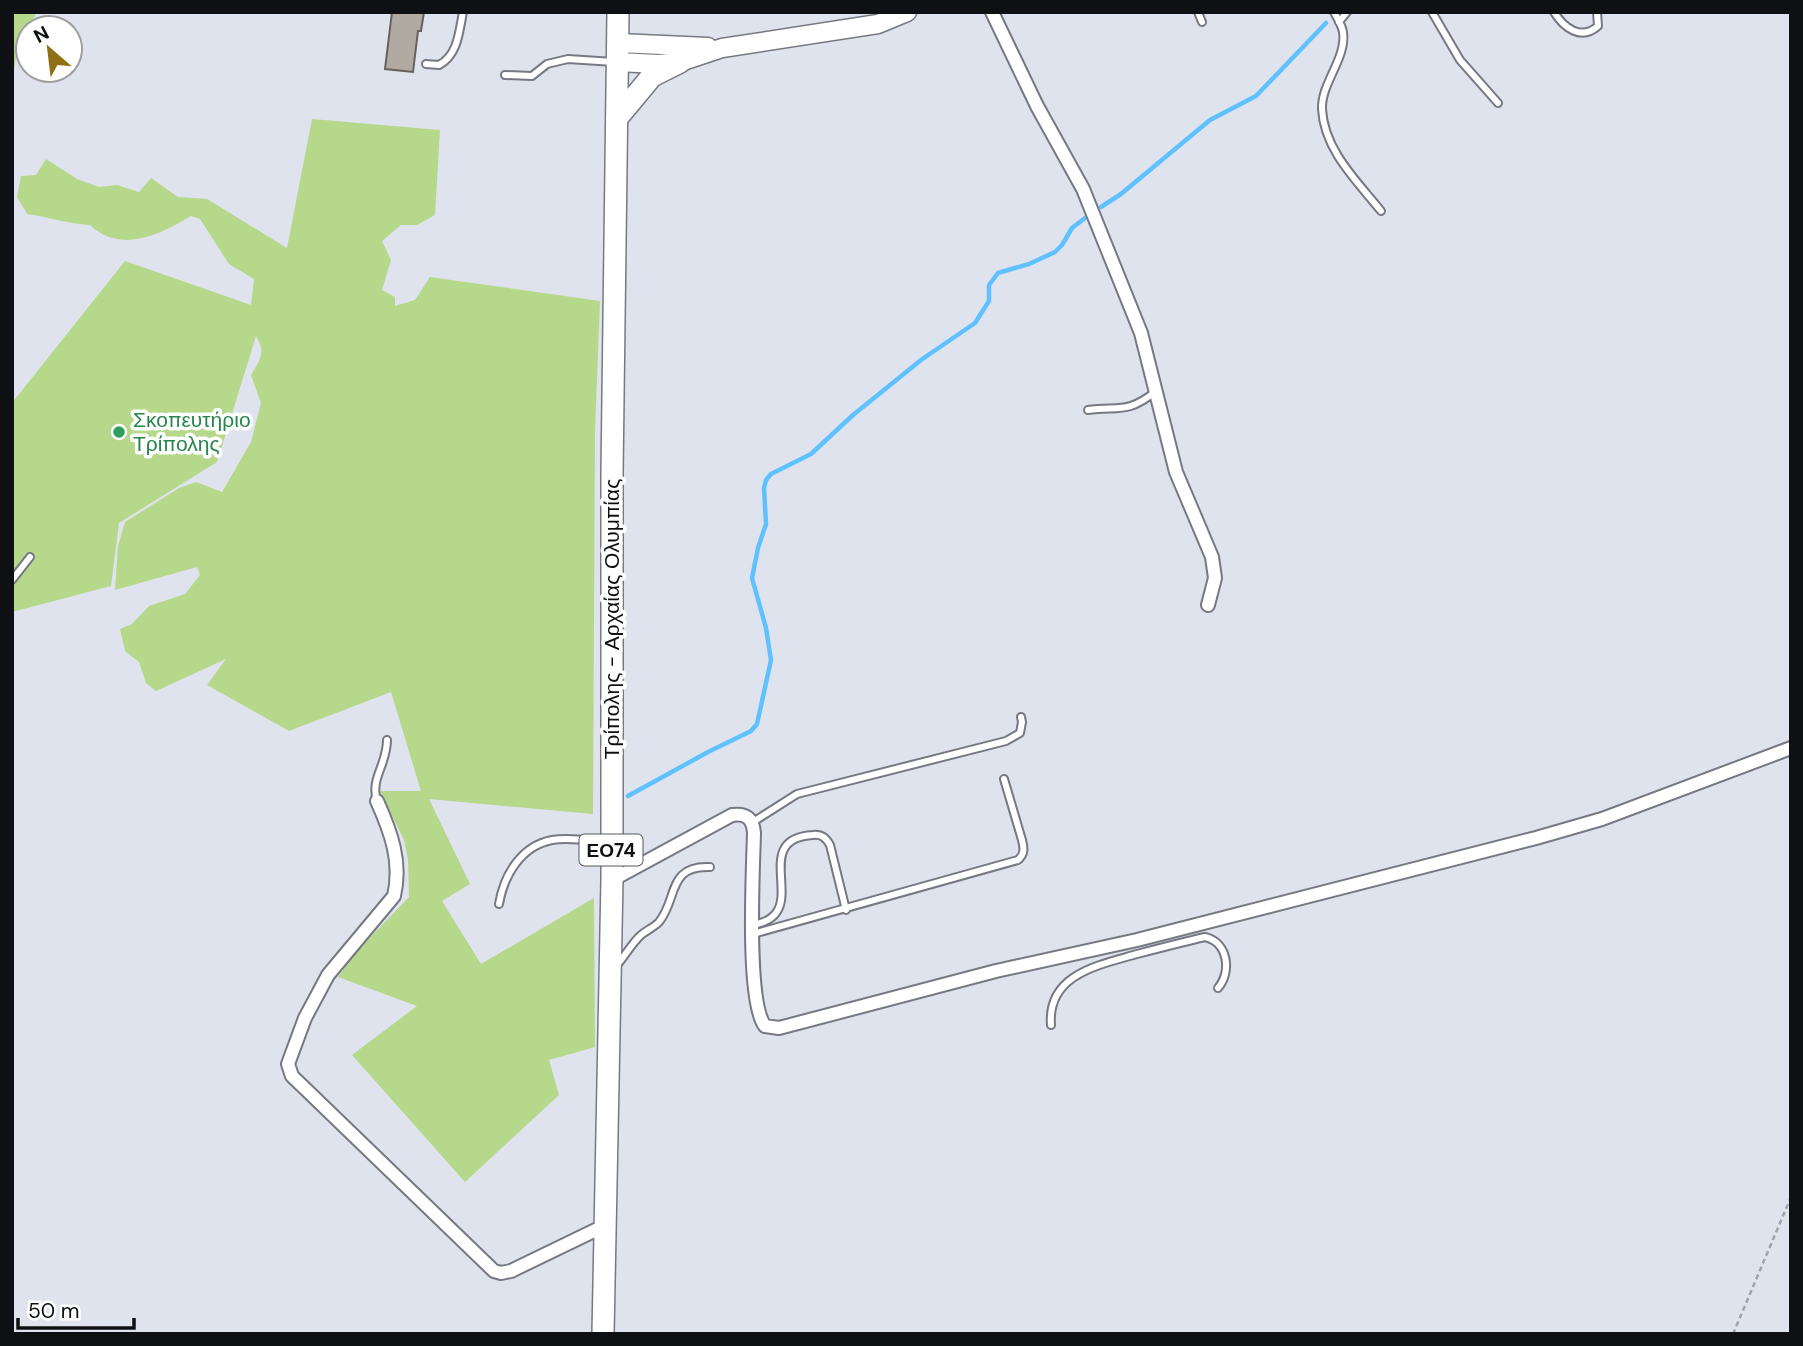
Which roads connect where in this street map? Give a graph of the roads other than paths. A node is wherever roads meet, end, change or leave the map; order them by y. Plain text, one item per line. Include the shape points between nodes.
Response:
1 (463, 12) edge
2 (618, 12) edge
3 (908, 12) edge
4 (992, 12) edge
5 (1198, 12) edge
6 (1334, 12) edge
7 (1347, 12) edge
8 (1432, 12) edge
9 (1554, 12) edge
10 (1597, 12) edge
11 (1202, 22) dead end
12 (1339, 22) junction
13 (722, 48) junction
14 (617, 53) junction
15 (680, 62) junction
16 (426, 64) dead end
17 (505, 75) dead end
18 (1498, 103) dead end
19 (617, 118) junction
20 (1381, 211) dead end
21 (1156, 391) junction
22 (1088, 410) dead end
23 (30, 557) dead end
24 (12, 580) edge
25 (1208, 605) dead end
26 (1021, 717) dead end
27 (387, 740) dead end
28 (1791, 748) edge
29 (1004, 779) dead end
30 (377, 801) joint
31 (753, 822) junction
32 (611, 842) junction
33 (710, 867) dead end
34 (612, 880) junction
35 (499, 904) dead end
36 (845, 910) junction
37 (752, 930) junction
38 (1178, 936) junction
39 (609, 975) junction
40 (1219, 988) dead end
41 (1051, 1026) dead end
42 (606, 1225) junction
43 (603, 1334) edge

1 - 16 lane via 450,57 439,65
2 - 14 main road, Τρίπολης - Αρχαίας Ολυμπίας / ΕΟ74
3 - 13 street via 878,24
4 - 21 street via 1083,188 1141,333
5 - 11 lane
6 - 12 lane
7 - 12 lane
8 - 18 lane via 1460,60
9 - 10 lane via 1566,27 1586,34 1598,26
12 - 20 lane via 1342,47 1323,95 1322,111 1338,157
13 - 14 street
13 - 15 street
14 - 15 street via 659,64
14 - 17 lane via 547,64 531,76
14 - 19 main road, Τρίπολης - Αρχαίας Ολυμπίας / ΕΟ74
15 - 19 main road via 652,76
19 - 32 main road, Τρίπολης - Αρχαίας Ολυμπίας / ΕΟ74
21 - 22 lane via 1123,409
21 - 25 street via 1176,472 1212,557 1215,578
23 - 24 lane
26 - 31 lane via 1020,733 1006,741 797,794
27 - 30 lane via 373,788
28 - 38 street via 1602,819
29 - 36 lane via 1023,856
30 - 42 street via 394,842 394,896 328,975 288,1064 292,1076 494,1271 510,1271
31 - 34 street via 744,815 733,815
31 - 37 street
32 - 34 main road, Τρίπολης - Αρχαίας Ολυμπίας / ΕΟ74
32 - 35 lane via 553,840 531,849 509,872
33 - 39 lane via 683,873 660,920 640,935
34 - 39 main road, Τρίπολης - Αρχαίας Ολυμπίας / ΕΟ74
36 - 37 lane
36 - 37 lane via 830,845 820,835 807,836 784,849 780,904 776,913
37 - 38 street via 758,1013 770,1028 996,971
38 - 40 lane via 1205,937 1219,943 1226,970
38 - 41 lane via 1073,977 1053,1004
39 - 42 main road, Τρίπολης - Αρχαίας Ολυμπίας / ΕΟ74
42 - 43 main road, ΕΟ74

